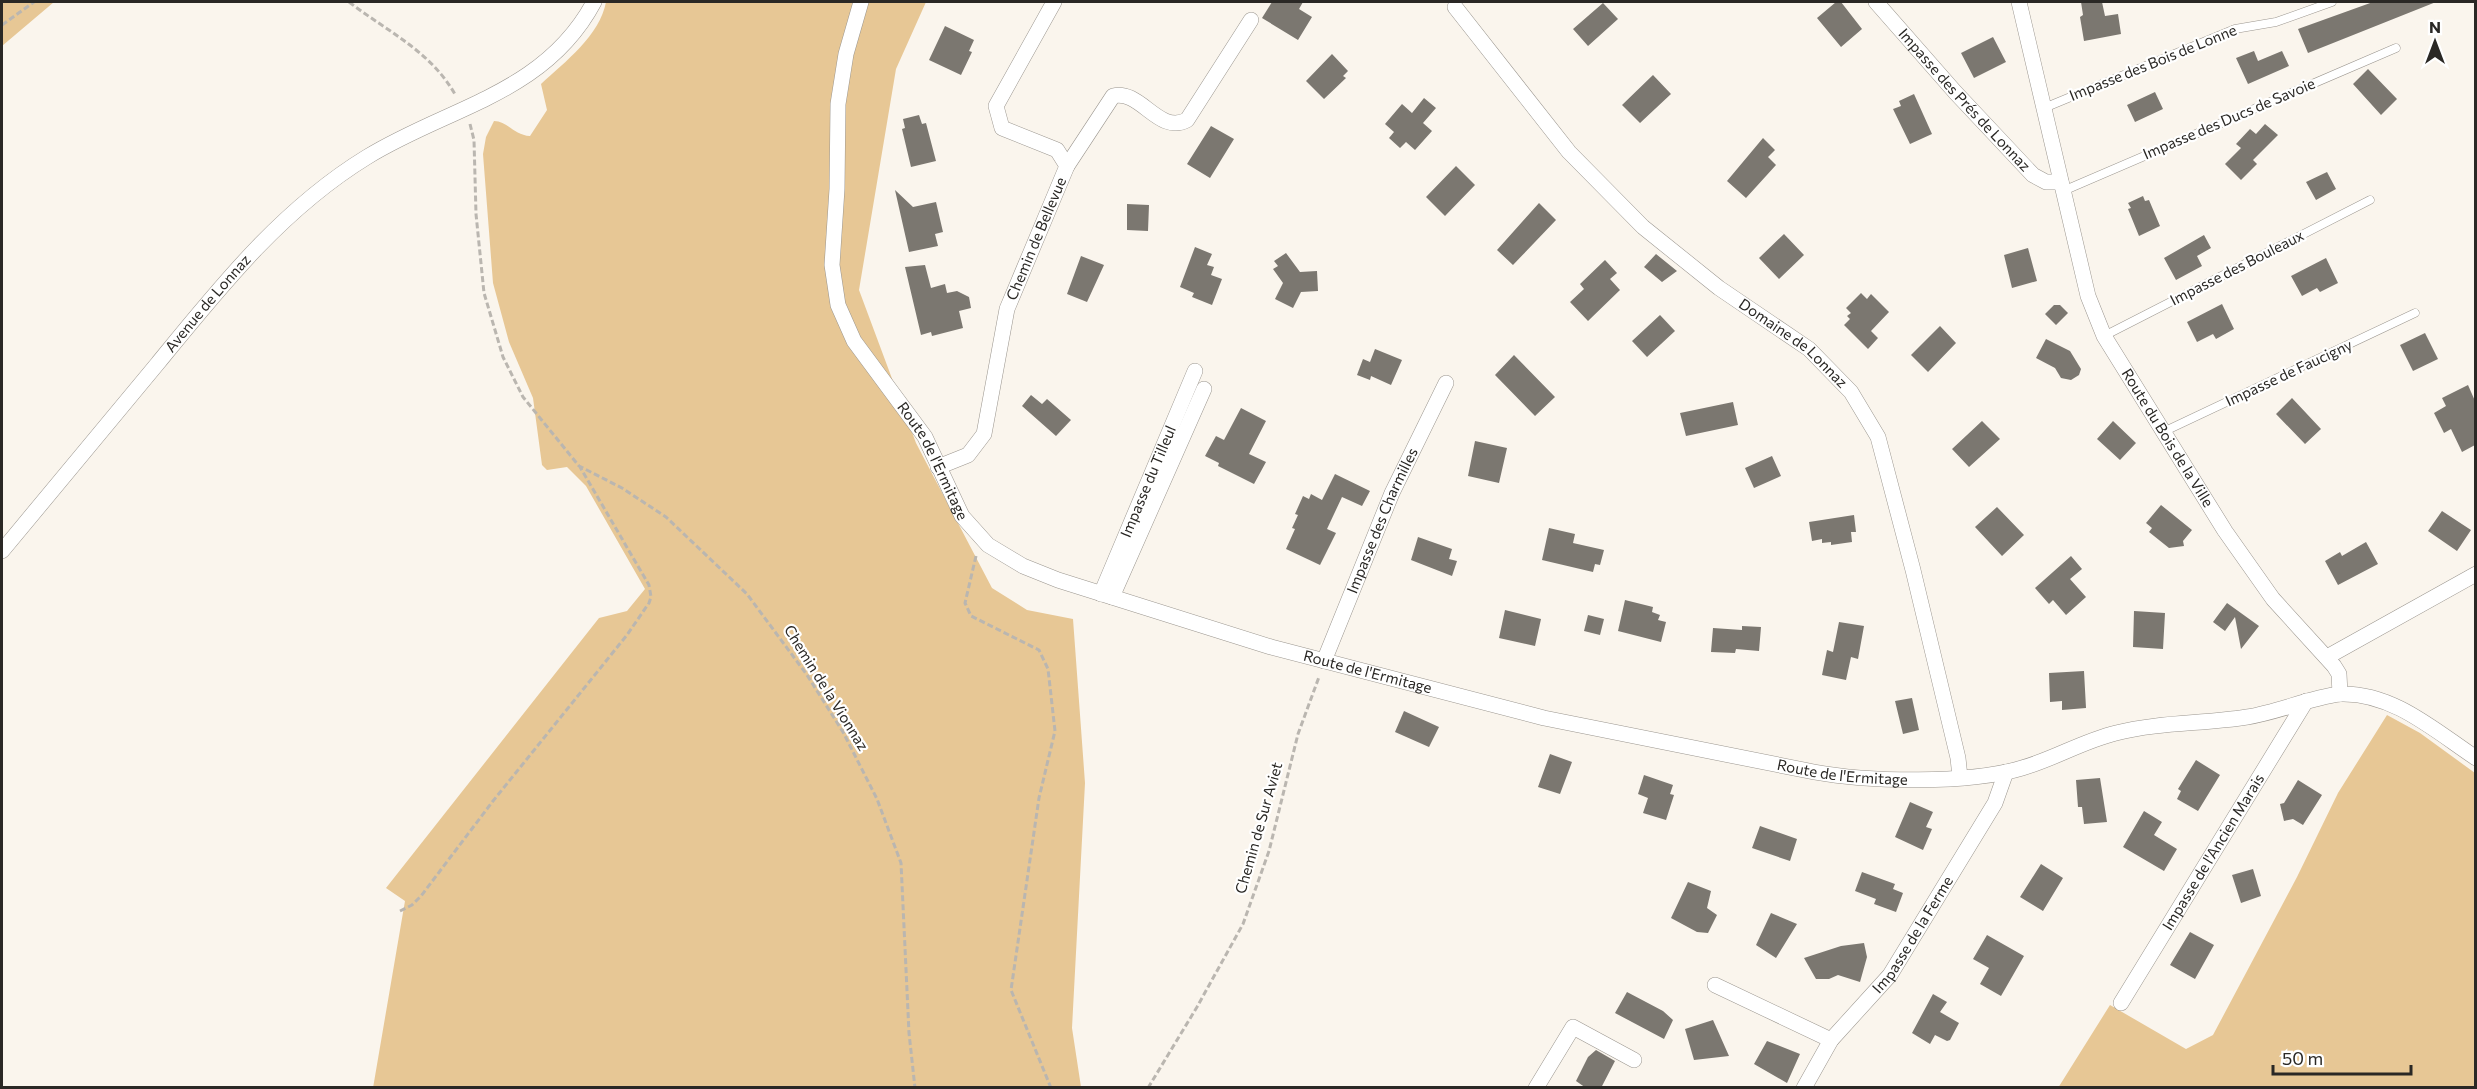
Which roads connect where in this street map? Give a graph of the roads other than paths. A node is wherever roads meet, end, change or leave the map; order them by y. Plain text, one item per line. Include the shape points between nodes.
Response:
1 (594, 2) edge
2 (861, 2) edge
3 (1054, 2) edge
4 (1876, 2) edge
5 (2019, 2) edge
6 (2332, 2) edge
7 (1455, 7) dead end
8 (1251, 20) dead end
9 (2396, 48) dead end
10 (2044, 108) junction
11 (1067, 166) junction
12 (2062, 187) junction
13 (2370, 200) dead end
14 (2415, 313) dead end
15 (2104, 336) junction
16 (1196, 371) dead end
17 (1446, 383) dead end
18 (1204, 389) dead end
19 (2163, 432) junction
20 (938, 468) junction
21 (2, 551) edge
22 (2475, 574) edge
23 (1107, 595) junction
24 (2327, 657) junction
25 (1324, 661) junction
26 (2340, 694) junction
27 (2306, 701) junction
28 (2475, 758) edge
29 (2006, 772) junction
30 (1960, 777) junction
31 (1715, 985) dead end
32 (2121, 1003) dead end
33 (1831, 1040) junction
34 (1634, 1059) dead end
35 (1536, 1088) edge
36 (1804, 1088) edge

1 - 21 street, Avenue de Lonnaz via 568,39 534,70 501,93 399,140 349,169 312,196 261,243
2 - 20 street, Route de l'Ermitage via 846,54 838,104 834,285 854,341 916,424
3 - 11 street, Chemin de Bellevue via 996,106 1002,128 1057,150
4 - 12 street, Impasse des Prés de Lonnaz via 2033,175
5 - 10 street, Route du Bois de la Ville
6 - 10 lane, Impasse des Bois de Lonne via 2276,22 2235,29
7 - 30 street, Domaine de Lonnaz via 1569,152 1643,226 1719,288 1809,349 1851,392 1878,437 1916,581
8 - 11 street via 1187,120 1178,124 1167,122 1129,97 1113,96
9 - 12 lane, Impasse des Ducs de Savoie
10 - 12 street, Route du Bois de la Ville
11 - 20 street, Chemin de Bellevue via 1006,309 984,434 969,455
12 - 15 street, Route du Bois de la Ville via 2091,308
13 - 15 lane, Impasse des Bouleaux
14 - 19 lane, Impasse de Faucigny
15 - 19 street, Route du Bois de la Ville
16 - 23 street, Impasse du Tilleul
17 - 25 street, Impasse des Charmilles via 1392,493
18 - 23 street
19 - 24 street, Route du Bois de la Ville via 2253,572
20 - 23 street, Route de l'Ermitage via 955,505 979,537 1023,566
22 - 24 street
23 - 25 street, Route de l'Ermitage
24 - 26 street, Route du Bois de la Ville via 2339,674
25 - 30 street, Route de l'Ermitage via 1544,718 1823,774
26 - 27 street, Route de l'Ermitage
26 - 28 street via 2384,700
27 - 29 street, Route de l'Ermitage via 2248,717 2114,733
27 - 32 street, Impasse de l'Ancien Marais
29 - 30 street, Route de l'Ermitage
29 - 33 street, Impasse de la Ferme via 1995,803 1890,975
31 - 33 street
33 - 36 street, Impasse de la Ferme
34 - 35 street via 1573,1027

